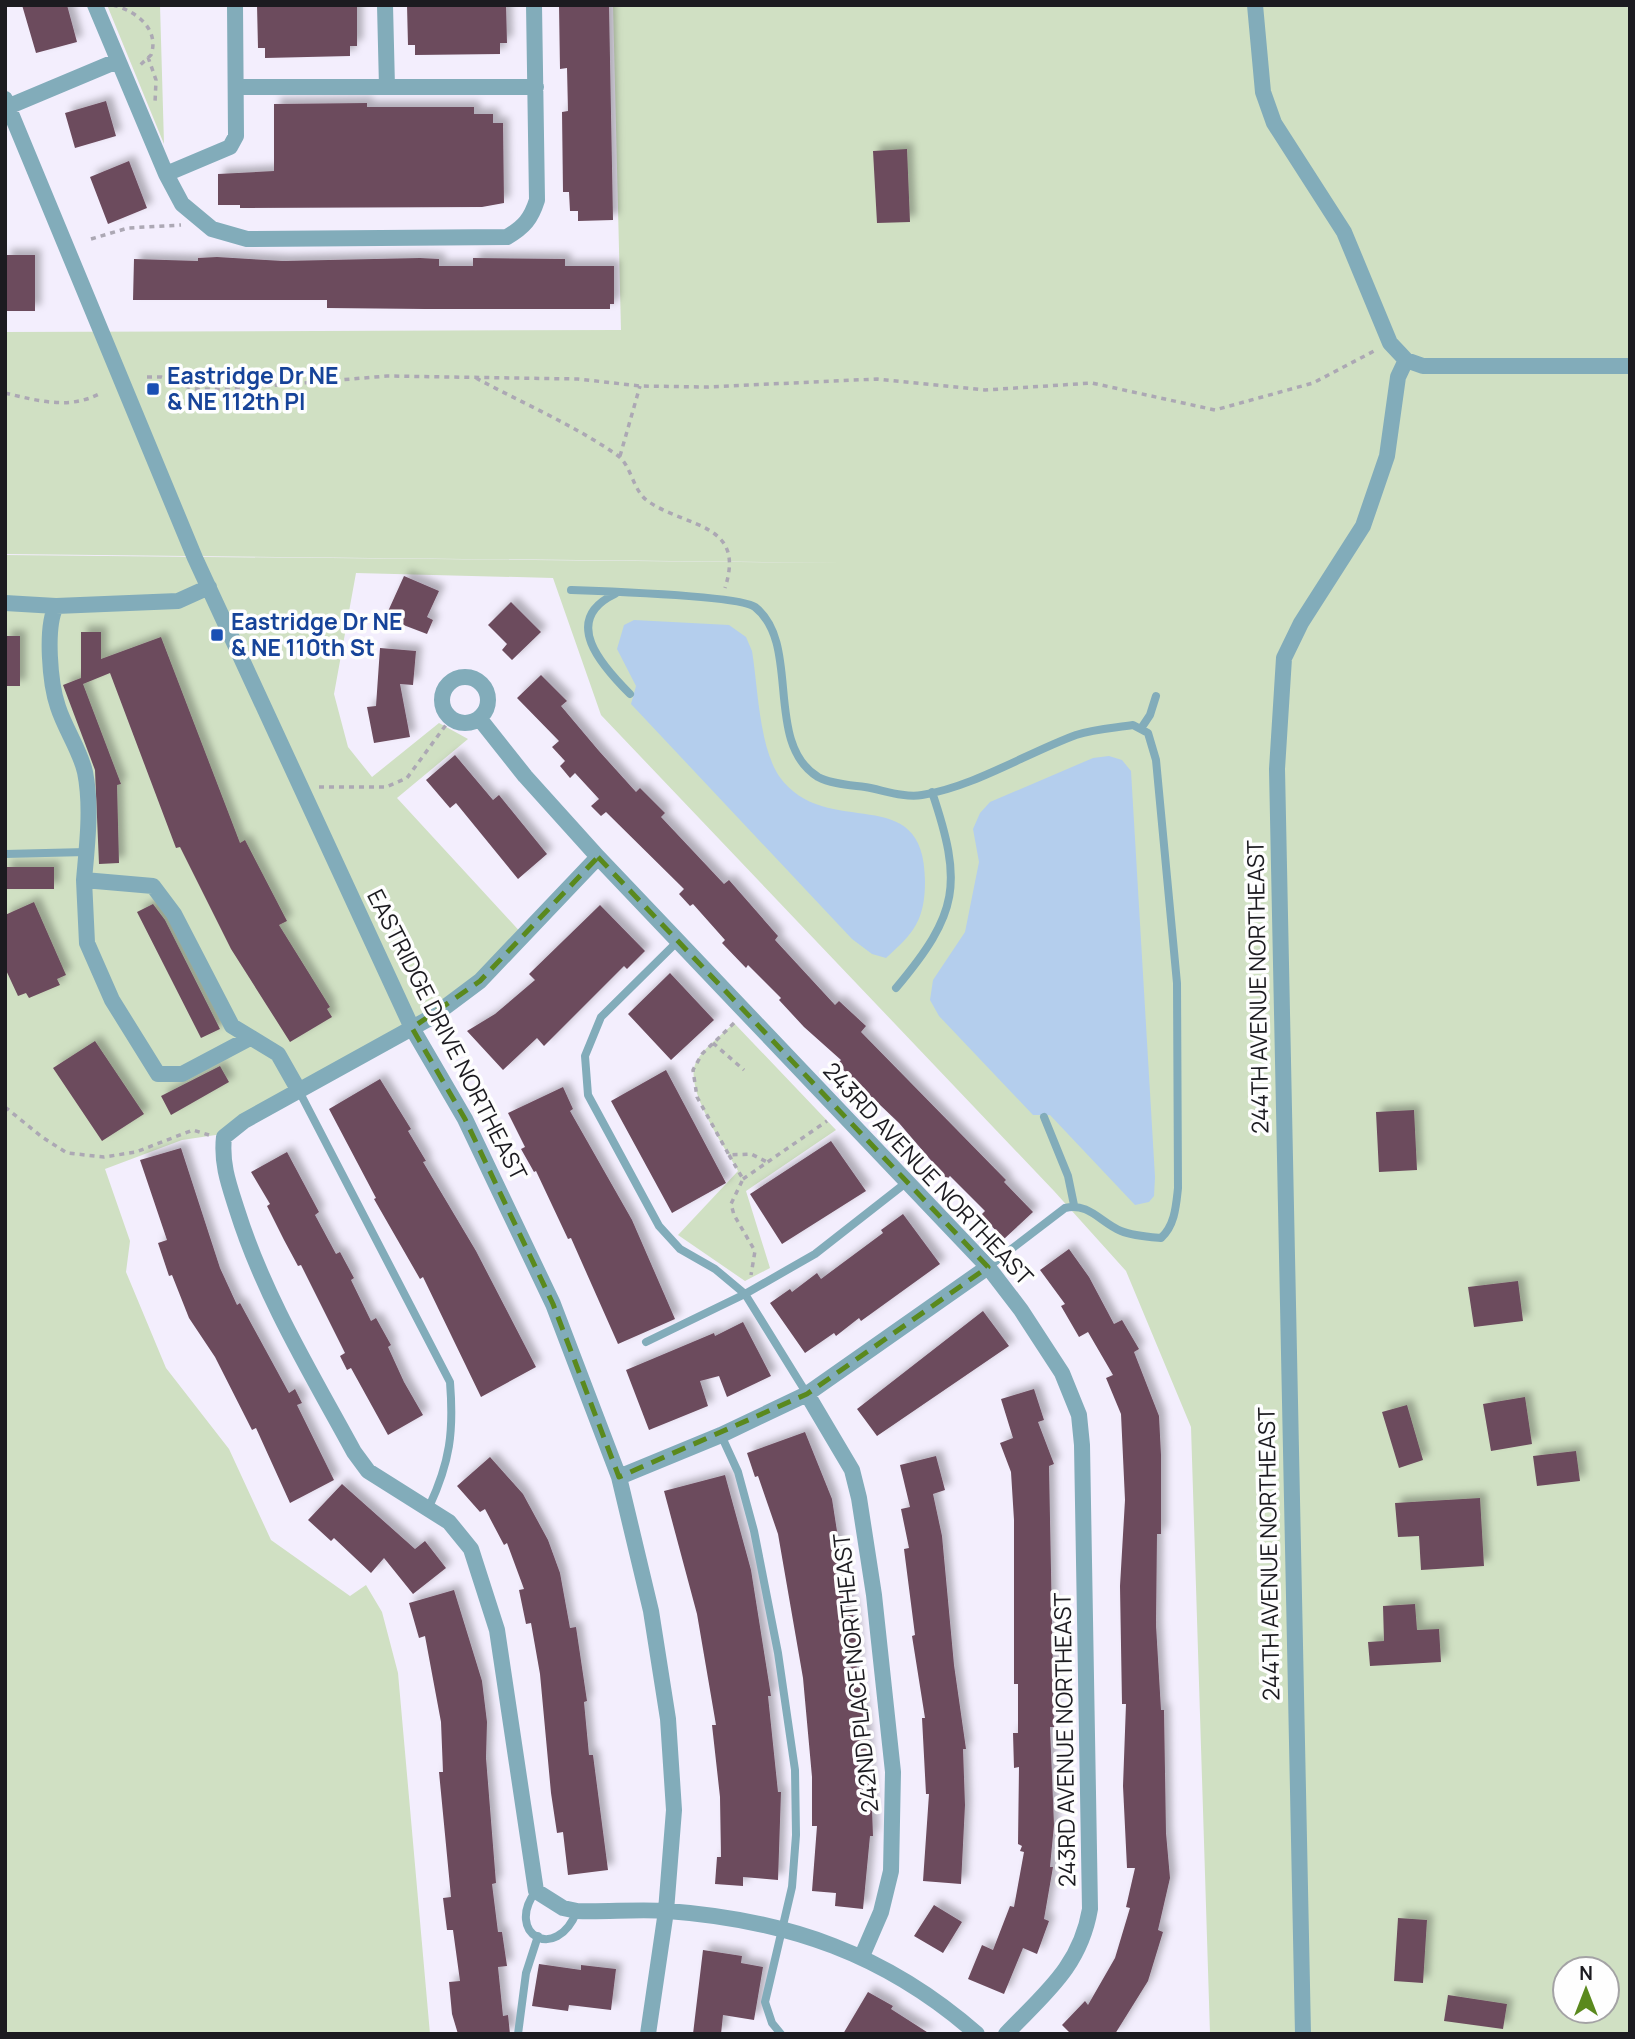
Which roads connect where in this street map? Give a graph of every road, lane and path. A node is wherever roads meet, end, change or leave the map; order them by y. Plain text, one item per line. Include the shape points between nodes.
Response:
1 (95, 5) edge
2 (113, 5) edge
3 (235, 5) edge
4 (385, 5) edge
5 (534, 5) edge
6 (1255, 5) edge
7 (148, 57) junction
8 (117, 61) junction
9 (134, 71) dead end
10 (387, 86) junction
11 (536, 86) junction
12 (237, 87) junction
13 (6, 104) edge
14 (150, 110) dead end
15 (166, 174) junction
16 (186, 226) dead end
17 (91, 239) dead end
18 (1390, 343) junction
19 (1406, 360) junction
20 (1630, 366) edge
21 (147, 377) dead end
22 (474, 377) junction
23 (640, 386) junction
24 (5, 393) edge
25 (102, 393) dead end
26 (620, 456) junction
27 (209, 587) junction
28 (571, 590) dead end
29 (617, 593) junction
30 (722, 600) junction
31 (5, 603) edge
32 (56, 606) junction
33 (631, 694) dead end
34 (1156, 696) dead end
35 (451, 718) junction
36 (479, 718) junction
37 (1142, 727) junction
38 (319, 787) dead end
39 (932, 792) junction
40 (86, 852) junction
41 (5, 855) edge
42 (598, 857) junction
43 (84, 880) junction
44 (678, 940) junction
45 (896, 988) dead end
46 (734, 1023) dead end
47 (412, 1028) junction
48 (250, 1038) junction
49 (713, 1043) junction
50 (744, 1070) dead end
51 (299, 1091) junction
52 (5, 1107) edge
53 (1044, 1117) dead end
54 (827, 1121) dead end
55 (217, 1136) junction
56 (729, 1155) junction
57 (769, 1163) junction
58 (743, 1179) junction
59 (907, 1182) junction
60 (1074, 1205) junction
61 (988, 1267) junction
62 (750, 1280) dead end
63 (745, 1294) junction
64 (646, 1342) dead end
65 (807, 1394) junction
66 (721, 1435) junction
67 (619, 1477) junction
68 (429, 1507) junction
69 (536, 1892) junction
70 (577, 1911) junction
71 (666, 1911) junction
72 (782, 1928) junction
73 (538, 1936) junction
74 (862, 1956) junction
75 (518, 2034) edge
76 (648, 2034) edge
77 (781, 2034) edge
78 (977, 2034) edge
79 (1006, 2034) edge
80 (1303, 2034) edge

1 - 8 street
2 - 7 path via 128,9 147,25 153,42
3 - 12 street
4 - 10 street
5 - 11 street
6 - 18 street via 1264,92 1274,123 1344,232
7 - 9 path
7 - 14 path via 156,80 156,100
8 - 13 street
8 - 15 street
10 - 11 street
10 - 12 street
11 - 15 street via 537,200 532,216 507,237 247,239 212,229 190,213
12 - 15 street via 236,136 230,147
13 - 27 street, EASTRIDGE DRIVE NORTHEAST
16 - 17 path via 128,228
18 - 19 street
18 - 23 path via 1313,383 1215,410 1092,383 985,390 877,379
19 - 20 street via 1423,366
19 - 80 street, 244TH AVENUE NORTHEAST via 1398,377 1387,456 1363,526 1301,623 1284,658 1280,696 1277,769
21 - 22 path via 162,377 193,389 387,376
22 - 23 path via 578,379
22 - 26 path
23 - 26 path
24 - 25 path via 47,403 83,403
26 - 30 path via 649,502 723,540 731,569
27 - 32 street via 178,601
27 - 47 street, EASTRIDGE DRIVE NORTHEAST
28 - 29 lane
29 - 30 lane
29 - 33 lane via 594,608 588,631 598,657
30 - 39 lane via 753,605 768,624 775,639 790,736 797,753 818,777 908,795
31 - 32 street
32 - 40 street via 50,617 51,669 57,705 85,771
34 - 37 lane
35 - 36 street via 466,723
35 - 36 street via 442,706 443,690 454,679 469,677 482,684 488,697
35 - 38 path via 407,778 386,787
36 - 42 street, 243RD AVENUE NORTHEAST
37 - 39 lane via 1133,724 1078,734
37 - 60 lane via 1156,760 1177,983 1175,1211 1161,1238 1120,1231
39 - 45 lane via 948,840 948,902 931,945
40 - 41 lane
40 - 43 street
42 - 44 street, 243RD AVENUE NORTHEAST
42 - 47 street via 480,981
43 - 48 street via 153,886 174,914 232,1026
43 - 48 street via 87,943 112,1000 158,1073 182,1074
44 - 59 street, 243RD AVENUE NORTHEAST
44 - 63 lane via 601,1017 585,1056 584,1074 598,1116 659,1226 680,1249
46 - 49 path
47 - 51 street
47 - 67 street, EASTRIDGE DRIVE NORTHEAST via 465,1119 553,1304
48 - 51 street via 278,1054
49 - 50 path
49 - 56 path via 696,1062 694,1087
51 - 55 street
51 - 68 lane via 450,1382 451,1450
52 - 55 path via 67,1153 104,1157 136,1152 193,1130
53 - 60 lane via 1068,1176
54 - 57 path
55 - 68 street via 255,1262 354,1452 368,1471
56 - 57 path via 751,1154
56 - 58 path
57 - 58 path
58 - 62 path via 731,1203 755,1251
59 - 61 street, 243RD AVENUE NORTHEAST
59 - 63 lane via 815,1254
60 - 61 lane via 1056,1212
61 - 65 street
61 - 79 street, 243RD AVENUE NORTHEAST via 1062,1373 1079,1415 1082,1445 1090,1909 1086,1934 1066,1969
63 - 64 lane
63 - 65 lane
65 - 66 street
65 - 74 street, 242ND PLACE NORTHEAST via 852,1470 859,1498 893,1772 891,1871 881,1912
66 - 67 street
66 - 72 lane via 738,1472 754,1531 778,1653 794,1770 796,1835 792,1887
67 - 71 street, EASTRIDGE DRIVE NORTHEAST via 651,1611 668,1719 674,1810
68 - 69 street via 460,1534 482,1576 497,1630
69 - 70 street
69 - 73 lane via 524,1920
70 - 71 street
70 - 73 lane via 572,1925 559,1938
71 - 72 street
71 - 76 street, EASTRIDGE DRIVE NORTHEAST
72 - 74 street
72 - 77 lane via 765,2002
73 - 75 lane via 526,1973
74 - 78 street via 920,1989

